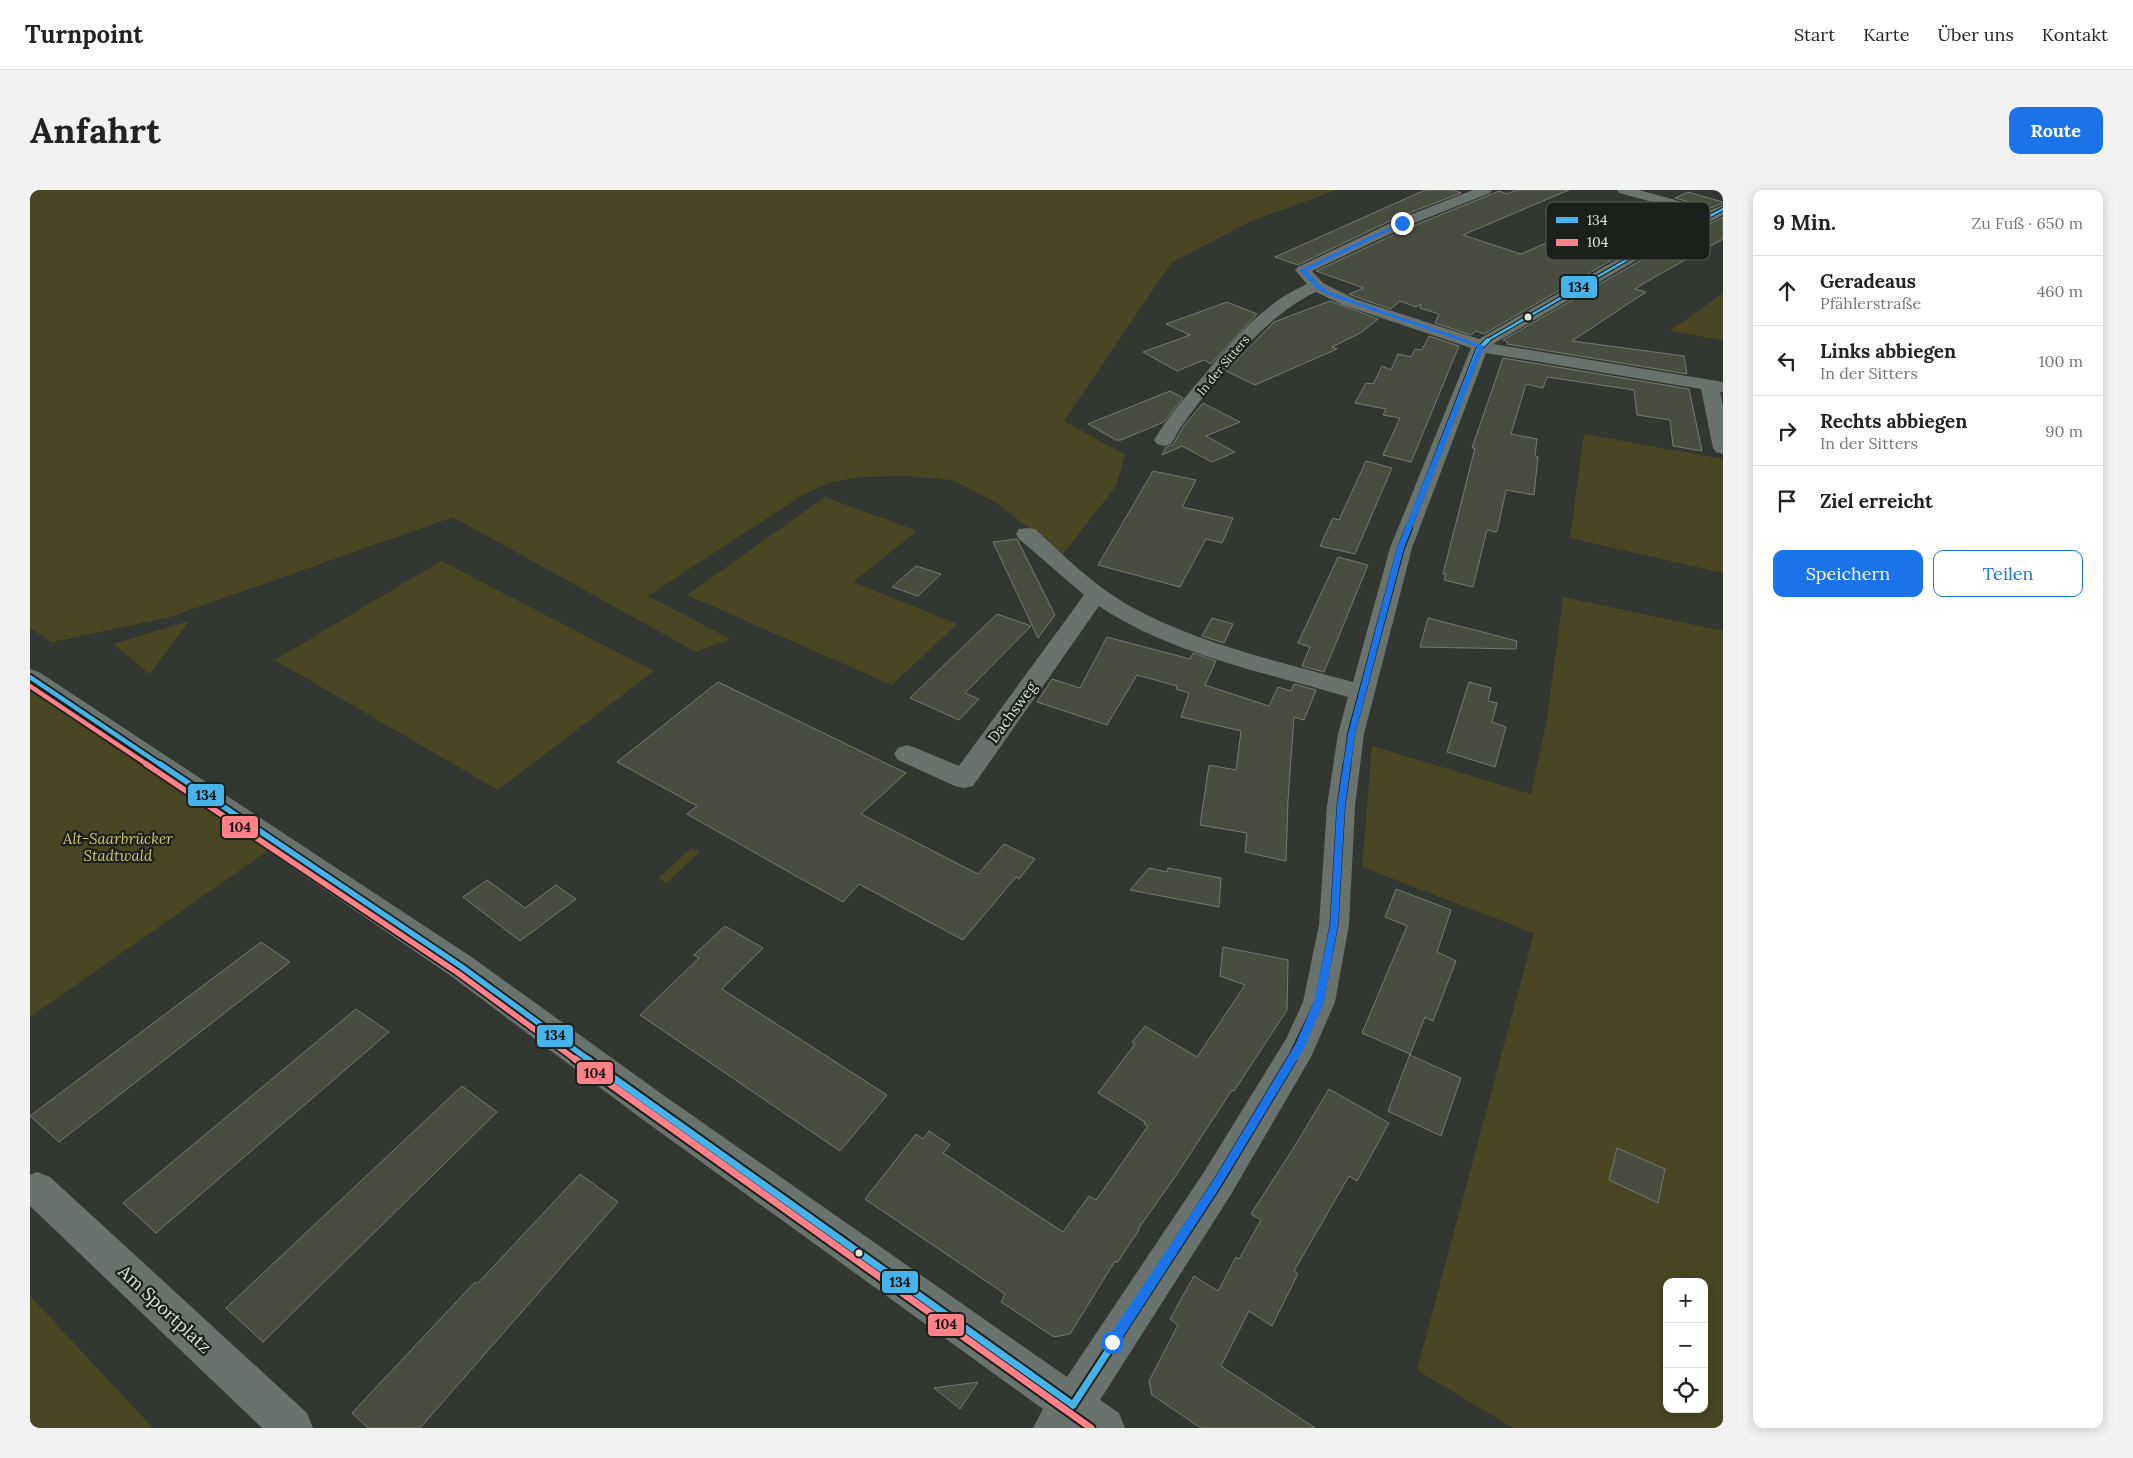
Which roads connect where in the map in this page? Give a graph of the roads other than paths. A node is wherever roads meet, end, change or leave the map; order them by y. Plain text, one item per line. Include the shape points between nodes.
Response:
1 (1485, 190) edge
2 (1624, 190) edge
3 (1675, 202) edge
4 (1627, 260) edge
5 (1317, 286) junction
6 (1481, 346) junction
7 (1716, 385) edge
8 (1164, 440) dead end
9 (1723, 448) edge
10 (1027, 534) dead end
11 (1096, 594) junction
12 (30, 677) edge
13 (1362, 692) junction
14 (907, 754) dead end
15 (37, 1190) dead end
16 (1063, 1416) edge
17 (292, 1428) edge
18 (1104, 1428) edge

1 - 5 street via 1402,223 1303,270
2 - 3 street
4 - 6 street
5 - 6 street via 1349,302
5 - 8 street, In der Sitters via 1294,296 1246,336 1173,424
6 - 7 street
6 - 13 street via 1401,548
7 - 9 street
10 - 11 street
11 - 13 street via 1127,614 1186,640
11 - 14 street, Dachsweg via 964,779
12 - 16 street via 462,967
13 - 16 street via 1351,734 1341,806 1334,925 1319,1002 1299,1047 1217,1184
15 - 17 street, Am Sportplatz
16 - 18 street

